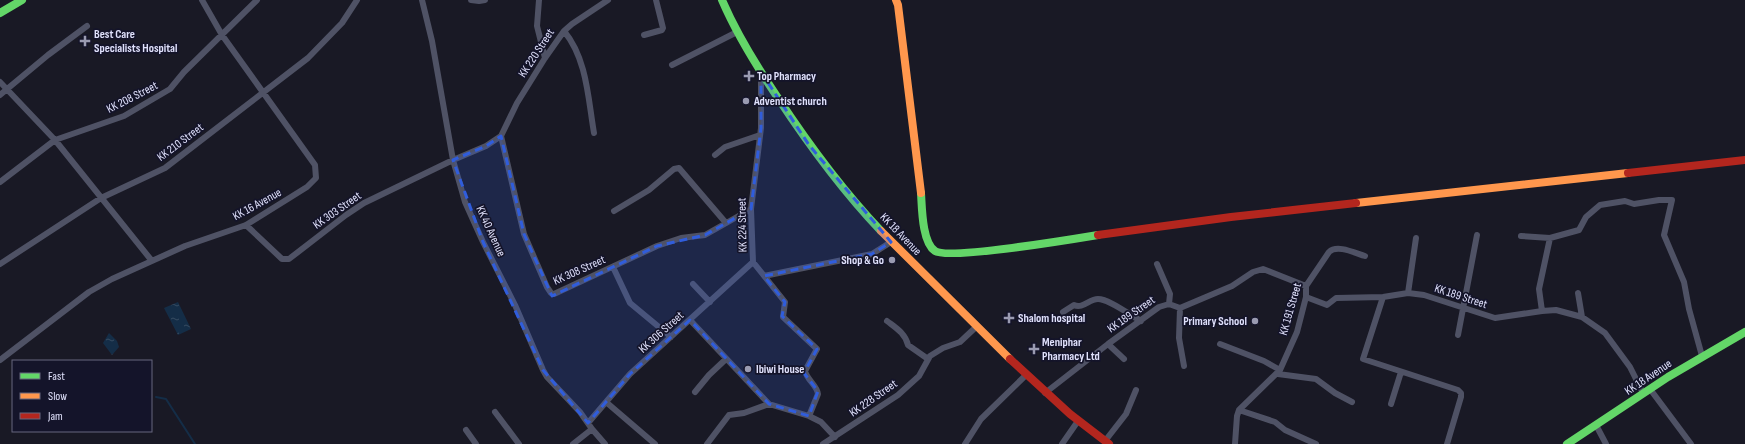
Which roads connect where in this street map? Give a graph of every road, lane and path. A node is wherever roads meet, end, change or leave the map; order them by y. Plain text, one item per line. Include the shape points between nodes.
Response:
1 (22, 0) edge
2 (202, 0) edge
3 (257, 0) edge
4 (357, 0) edge
5 (422, 0) edge
6 (471, 0) edge
7 (485, 0) edge
8 (538, 0) edge
9 (608, 0) edge
10 (656, 0) edge
11 (722, 0) edge
12 (896, 0) edge
13 (0, 13) edge
14 (87, 26) dead end
15 (564, 31) junction
16 (737, 32) junction
17 (222, 35) junction
18 (644, 35) dead end
19 (545, 58) junction
20 (672, 65) dead end
21 (760, 72) junction
22 (0, 82) edge
23 (6, 89) junction
24 (264, 91) junction
25 (0, 94) edge
26 (594, 133) dead end
27 (760, 135) junction
28 (501, 136) junction
29 (55, 140) junction
30 (715, 156) dead end
31 (452, 160) junction
32 (1745, 160) edge
33 (0, 182) edge
34 (101, 198) junction
35 (751, 209) junction
36 (614, 211) dead end
37 (726, 223) junction
38 (246, 225) junction
39 (1477, 235) dead end
40 (1522, 236) dead end
41 (1416, 238) dead end
42 (1550, 238) junction
43 (891, 242) junction
44 (1365, 256) dead end
45 (152, 261) junction
46 (753, 262) junction
47 (0, 264) edge
48 (1157, 264) dead end
49 (613, 267) junction
50 (764, 276) junction
51 (693, 284) dead end
52 (1306, 286) junction
53 (1408, 293) junction
54 (1578, 293) dead end
55 (1306, 297) junction
56 (1383, 297) junction
57 (710, 302) junction
58 (1169, 304) junction
59 (1180, 308) junction
60 (1464, 308) junction
61 (1542, 311) junction
62 (1063, 312) dead end
63 (1582, 317) junction
64 (690, 320) junction
65 (887, 321) dead end
66 (1141, 321) junction
67 (976, 327) junction
68 (1745, 332) edge
69 (1458, 335) dead end
70 (670, 337) junction
71 (1108, 344) junction
72 (1220, 344) dead end
73 (1702, 356) junction
74 (1, 357) edge
75 (726, 359) junction
76 (928, 359) junction
77 (1124, 359) dead end
78 (1184, 366) dead end
79 (1279, 372) junction
80 (1401, 372) junction
81 (1026, 375) junction
82 (1136, 390) dead end
83 (1646, 391) junction
84 (695, 392) dead end
85 (1045, 393) junction
86 (606, 402) junction
87 (1352, 402) dead end
88 (769, 404) junction
89 (1391, 404) dead end
90 (1239, 410) junction
91 (495, 412) dead end
92 (810, 416) junction
93 (1078, 421) junction
94 (588, 423) junction
95 (1597, 427) junction
96 (466, 430) dead end
97 (592, 430) junction
98 (835, 437) junction
99 (1107, 443) edge
100 (476, 444) edge
101 (520, 444) edge
102 (573, 444) edge
103 (605, 444) edge
104 (655, 444) edge
105 (707, 444) edge
106 (823, 444) edge
107 (965, 444) edge
108 (1062, 444) edge
109 (1235, 444) edge
110 (1316, 444) edge
111 (1447, 444) edge
112 (1567, 444) edge
113 (1606, 444) edge
114 (1691, 444) edge

1 - 13 street
2 - 17 street, KK 16 Avenue
3 - 17 street, KK 208 Street
4 - 24 street, KK 210 Street via 342,23 308,58
5 - 31 street, KK 40 Avenue via 432,41
6 - 7 street
8 - 19 street via 537,26
9 - 15 street, KK 220 Street
10 - 18 street via 663,28
11 - 16 street, KK 18 Avenue
12 - 32 street via 926,239 935,251 946,254 1285,211
14 - 23 street
15 - 19 street, KK 220 Street
15 - 26 street via 582,66
16 - 20 street
16 - 21 street, KK 18 Avenue
17 - 24 street, KK 16 Avenue
17 - 29 street, KK 208 Street via 170,89 153,100 124,116
19 - 28 street, KK 220 Street via 517,103
21 - 27 street, KK 224 Street
21 - 43 street, KK 18 Avenue via 818,156
22 - 23 street
23 - 25 street
23 - 29 street
24 - 34 street, KK 210 Street via 165,168
24 - 38 street, KK 16 Avenue via 315,165 316,178 307,187
27 - 30 street via 726,147
27 - 35 street, KK 224 Street
28 - 31 street via 486,146
28 - 49 street, KK 308 Street via 524,234 551,293 556,294
29 - 33 street, KK 208 Street
29 - 34 street
31 - 38 street, KK 303 Street via 364,203 289,260 282,259
31 - 94 street, KK 40 Avenue via 465,202 482,242 515,305 543,370
34 - 45 street
34 - 47 street, KK 210 Street
35 - 37 street, KK 308 Street
35 - 46 street, KK 224 Street
36 - 37 street via 679,168
37 - 49 street, KK 308 Street via 705,235 670,241
38 - 45 street, KK 16 Avenue via 185,246
39 - 60 street
40 - 42 street
41 - 53 street
42 - 61 street via 1539,289
42 - 73 street via 1577,231 1586,217 1600,205 1610,202 1625,201 1634,204 1672,200 1664,235 1684,282
43 - 50 street via 872,254
43 - 67 street, KK 18 Avenue
44 - 52 street, KK 191 Street via 1332,249
45 - 74 street, KK 16 Avenue via 112,278 89,292
46 - 50 street, KK 224 Street
46 - 57 street, KK 306 Street
48 - 58 street via 1169,290
49 - 70 street via 630,303
50 - 92 street, KK 224 Street via 785,302 783,317 817,349 805,372 818,390
51 - 57 street
52 - 55 street, KK 191 Street
52 - 59 street via 1263,269 1253,272 1232,286
53 - 56 street, KK 189 Street
53 - 60 street, KK 189 Street via 1424,295
54 - 63 street
55 - 56 street, KK 189 Street via 1327,305 1336,298
55 - 79 street, KK 191 Street via 1297,332
56 - 80 street via 1362,358
57 - 64 street, KK 306 Street
58 - 59 street, KK 189 Street
58 - 66 street, KK 189 Street via 1159,307
59 - 78 street via 1179,338
60 - 61 street, KK 189 Street via 1495,318
60 - 69 street
61 - 63 street, KK 189 Street via 1556,310
62 - 66 street via 1074,305 1080,306 1098,299
63 - 83 street, KK 189 Street via 1605,333
64 - 70 street, KK 306 Street
64 - 75 street
65 - 76 street via 902,332 908,345
66 - 71 street, KK 189 Street
67 - 76 street, KK 228 Street via 960,342 935,352
67 - 81 street, KK 18 Avenue
68 - 73 street, KK 18 Avenue
70 - 86 street, KK 306 Street via 630,374
71 - 77 street
71 - 85 street, KK 189 Street
72 - 79 street via 1264,361
73 - 83 street, KK 18 Avenue
75 - 84 street via 708,375
75 - 88 street
76 - 98 street, KK 228 Street via 923,372 908,387
79 - 87 street via 1316,379
79 - 90 street, KK 191 Street
80 - 89 street
80 - 111 street via 1461,393
81 - 85 street, KK 18 Avenue
81 - 107 street via 981,419
82 - 99 street via 1126,414
83 - 95 street, KK 18 Avenue
83 - 114 street, KK 189 Street
85 - 93 street, KK 18 Avenue
86 - 94 street, KK 306 Street
86 - 104 street
88 - 92 street
88 - 105 street via 744,413 729,415
90 - 109 street
90 - 110 street via 1275,422 1285,430
91 - 101 street
92 - 98 street via 821,422
93 - 99 street, KK 18 Avenue
93 - 108 street
94 - 97 street, KK 40 Avenue
95 - 112 street, KK 18 Avenue
95 - 113 street
96 - 100 street
97 - 102 street
97 - 103 street, KK 40 Avenue
98 - 106 street, KK 228 Street

